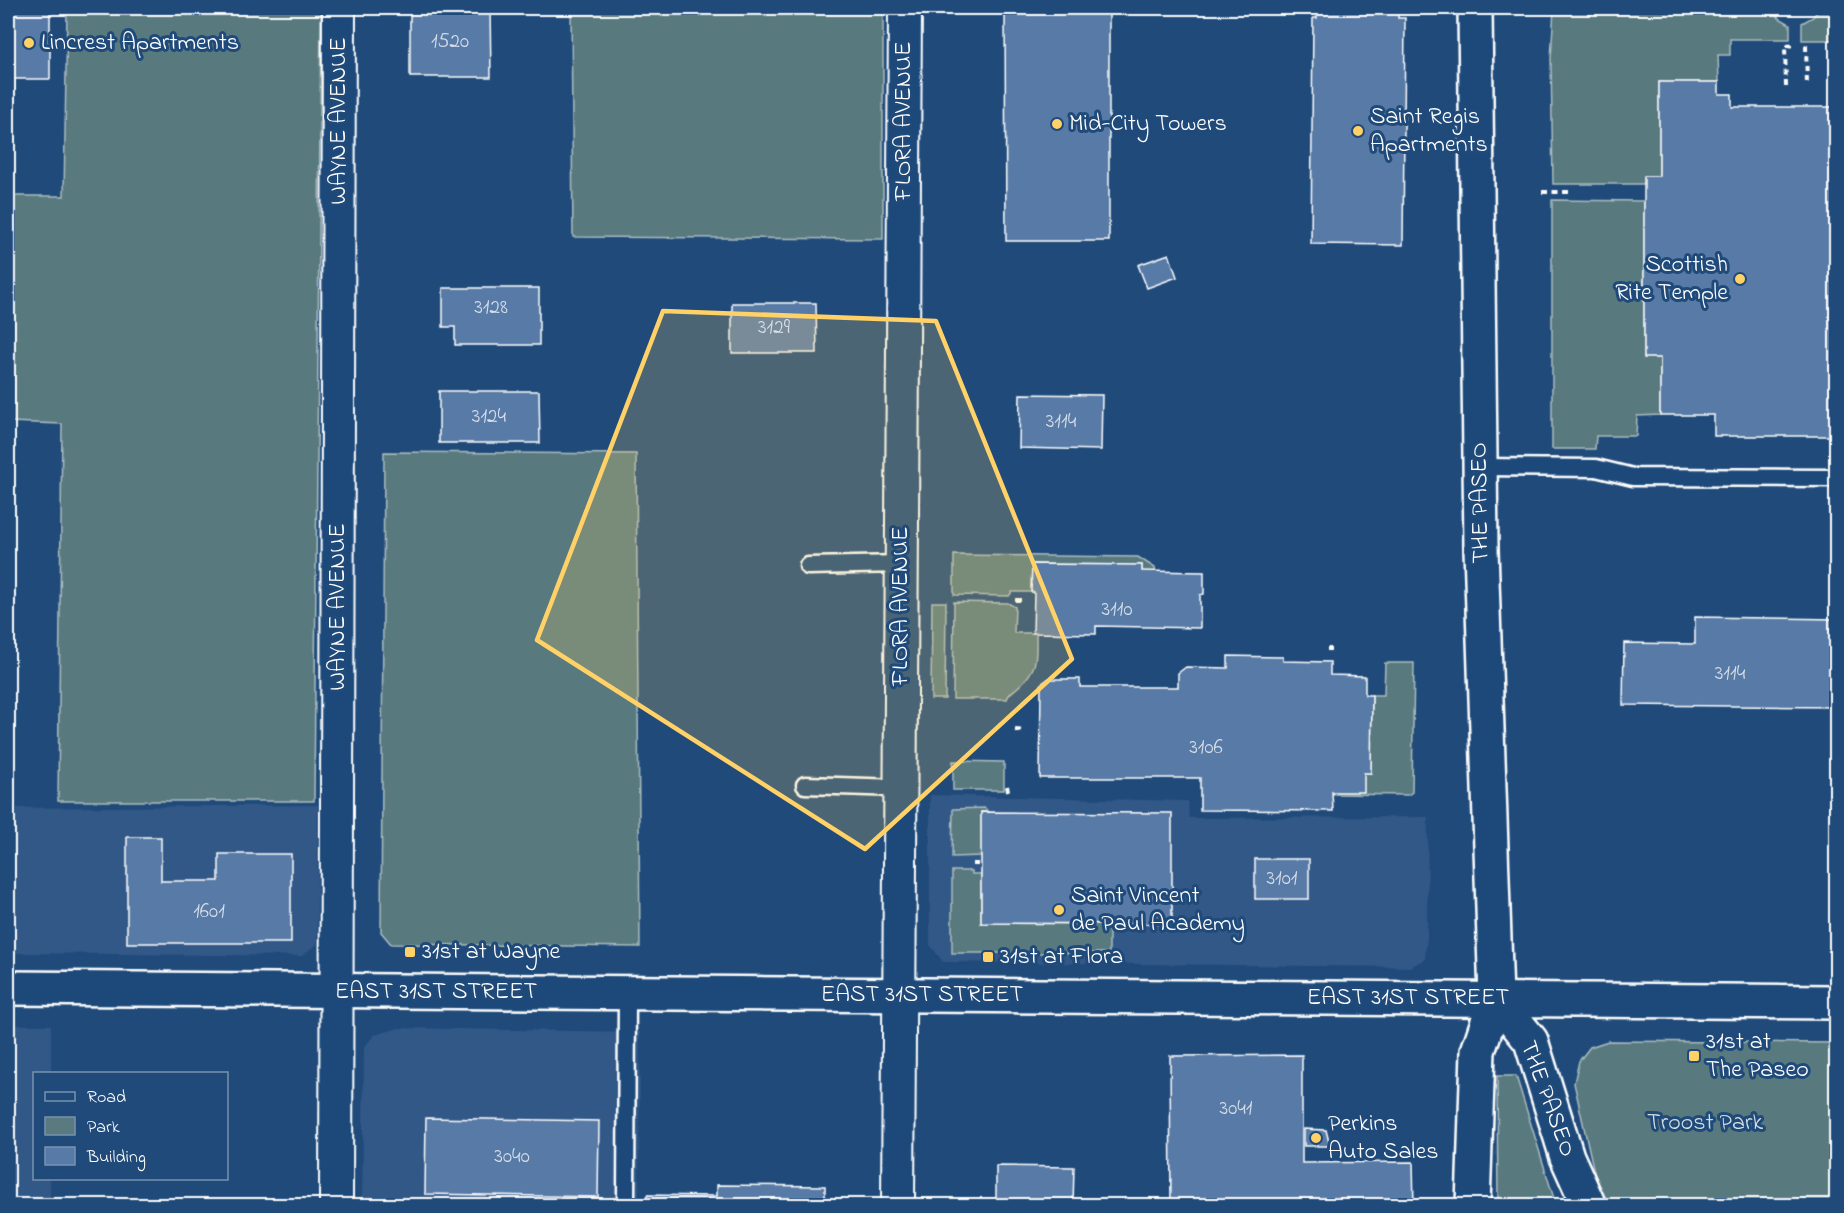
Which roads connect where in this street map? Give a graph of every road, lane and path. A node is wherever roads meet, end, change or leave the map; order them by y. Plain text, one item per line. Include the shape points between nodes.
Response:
1 (339, 8) edge
2 (905, 8) edge
3 (1475, 8) edge
4 (1796, 45) dead end
5 (1806, 45) dead end
6 (1807, 86) dead end
7 (1786, 87) dead end
8 (1542, 192) dead end
9 (1573, 192) dead end
10 (1480, 467) junction
11 (1836, 478) edge
12 (902, 564) junction
13 (808, 566) dead end
14 (1015, 600) dead end
15 (1020, 600) dead end
16 (1015, 730) dead end
17 (1025, 730) dead end
18 (806, 785) dead end
19 (900, 788) junction
20 (972, 864) dead end
21 (981, 864) dead end
22 (8, 988) edge
23 (337, 991) junction
24 (627, 993) junction
25 (899, 995) junction
26 (1496, 998) junction
27 (1836, 1002) edge
28 (336, 1206) edge
29 (626, 1206) edge
30 (898, 1206) edge
31 (1473, 1206) edge
32 (1589, 1206) edge

1 - 23 street, WAYNE AVENUE
2 - 12 street, FLORA AVENUE
3 - 10 main road, THE PASEO
4 - 7 path via 1785,46
5 - 6 path
8 - 9 path
10 - 11 lane via 1596,468 1632,477
10 - 26 main road, THE PASEO
12 - 13 lane
12 - 19 street, FLORA AVENUE
14 - 15 path
16 - 17 path
18 - 19 lane
19 - 25 street, FLORA AVENUE
20 - 21 path
22 - 23 main road, EAST 31ST STREET
23 - 24 main road, EAST 31ST STREET
23 - 28 street, WAYNE AVENUE
24 - 25 main road, EAST 31ST STREET
24 - 29 lane
25 - 26 main road, EAST 31ST STREET
25 - 30 street, FLORA AVENUE
26 - 27 main road, EAST 31ST STREET
26 - 31 main road, THE PASEO via 1478,1051
26 - 32 main road, THE PASEO via 1531,1041 1567,1157

